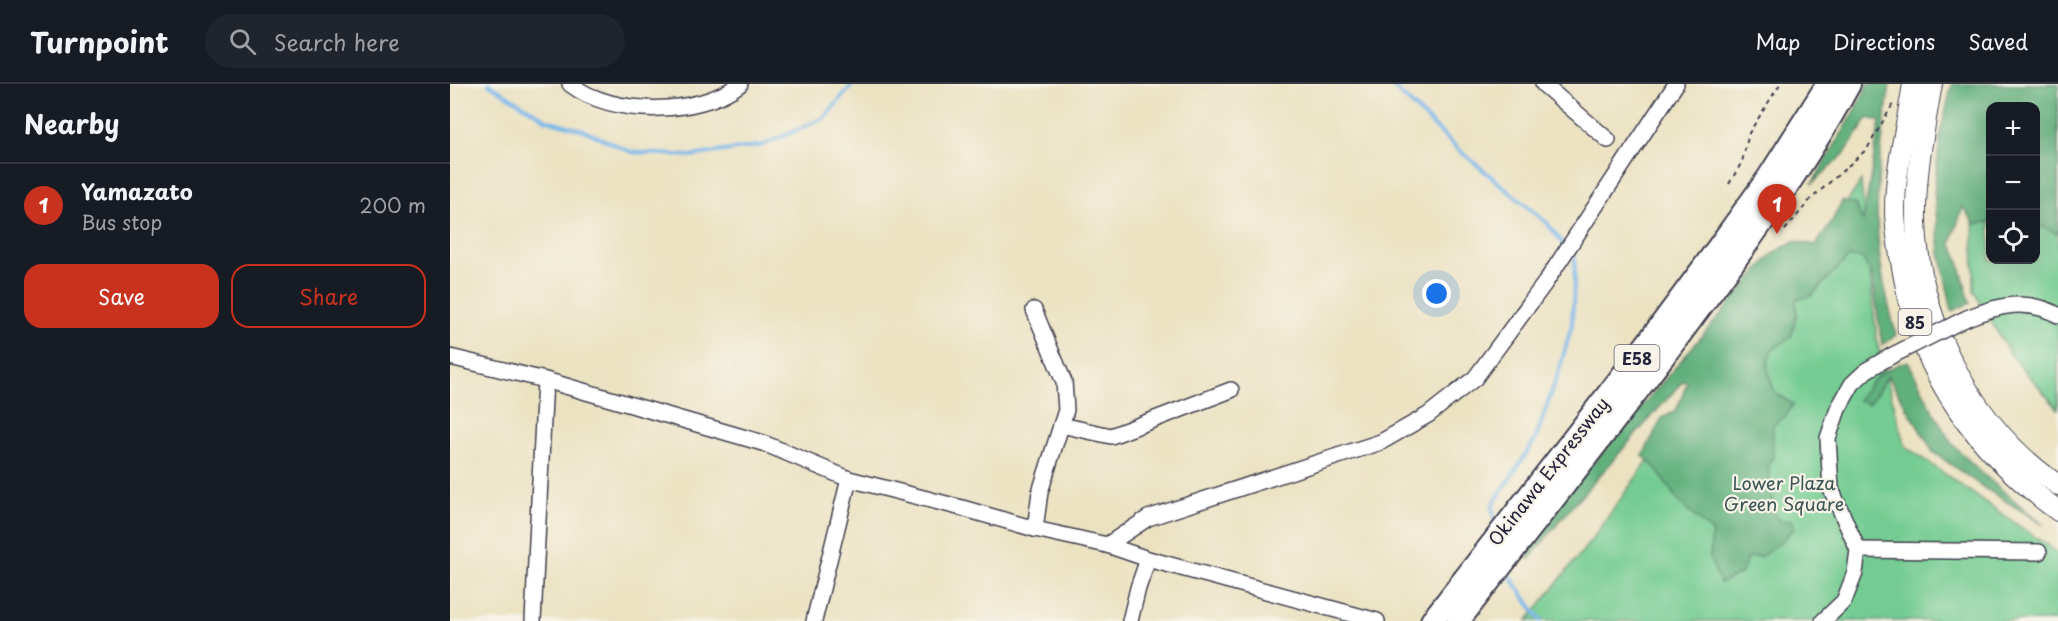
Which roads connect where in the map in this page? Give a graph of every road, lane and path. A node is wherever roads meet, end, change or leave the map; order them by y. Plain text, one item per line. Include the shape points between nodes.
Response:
1 (570, 84) edge
2 (740, 84) edge
3 (1543, 84) edge
4 (1676, 84) edge
5 (1780, 84) edge
6 (1828, 84) edge
7 (1849, 84) edge
8 (1913, 84) edge
9 (1932, 84) edge
10 (1896, 99) dead end
11 (1608, 140) dead end
12 (1729, 184) dead end
13 (1785, 230) dead end
14 (1034, 310) dead end
15 (2058, 315) edge
16 (450, 357) edge
17 (545, 380) junction
18 (1230, 390) dead end
19 (1061, 425) junction
20 (849, 479) junction
21 (2058, 485) edge
22 (2058, 511) edge
23 (1035, 529) junction
24 (1107, 545) junction
25 (1858, 550) junction
26 (2039, 552) dead end
27 (1148, 559) junction
28 (533, 621) edge
29 (814, 621) edge
30 (1130, 621) edge
31 (1377, 621) edge
32 (1432, 621) edge
33 (1458, 621) edge
34 (1823, 621) edge

1 - 2 street via 604,102 634,108 693,105 722,96
3 - 11 street
4 - 24 street via 1545,283 1474,378 1428,415 1381,442 1148,518
5 - 12 path via 1749,133 1742,162
6 - 32 highway, Okinawa Expressway / E58 via 1769,177 1641,352
7 - 33 highway, Okinawa Expressway / E58 via 1786,188 1728,271
8 - 22 main road, 85 via 1895,210 1907,294 1916,326 1939,381 1967,424 2005,466
9 - 21 main road, 85 via 1916,207 1922,266 1937,326 1957,372 1992,424 2026,460
10 - 13 path via 1868,149 1811,199
14 - 19 street via 1064,382 1066,410
15 - 25 street, bridge via 2022,304 1989,310 1891,356 1852,384 1828,438 1831,489
16 - 17 street
17 - 20 street via 763,444
17 - 28 street
18 - 19 street via 1111,436
19 - 23 street via 1040,492
20 - 23 street
20 - 29 street
23 - 24 street
24 - 27 street
25 - 26 street
25 - 34 street via 1855,573 1844,601
27 - 30 street
27 - 31 street

